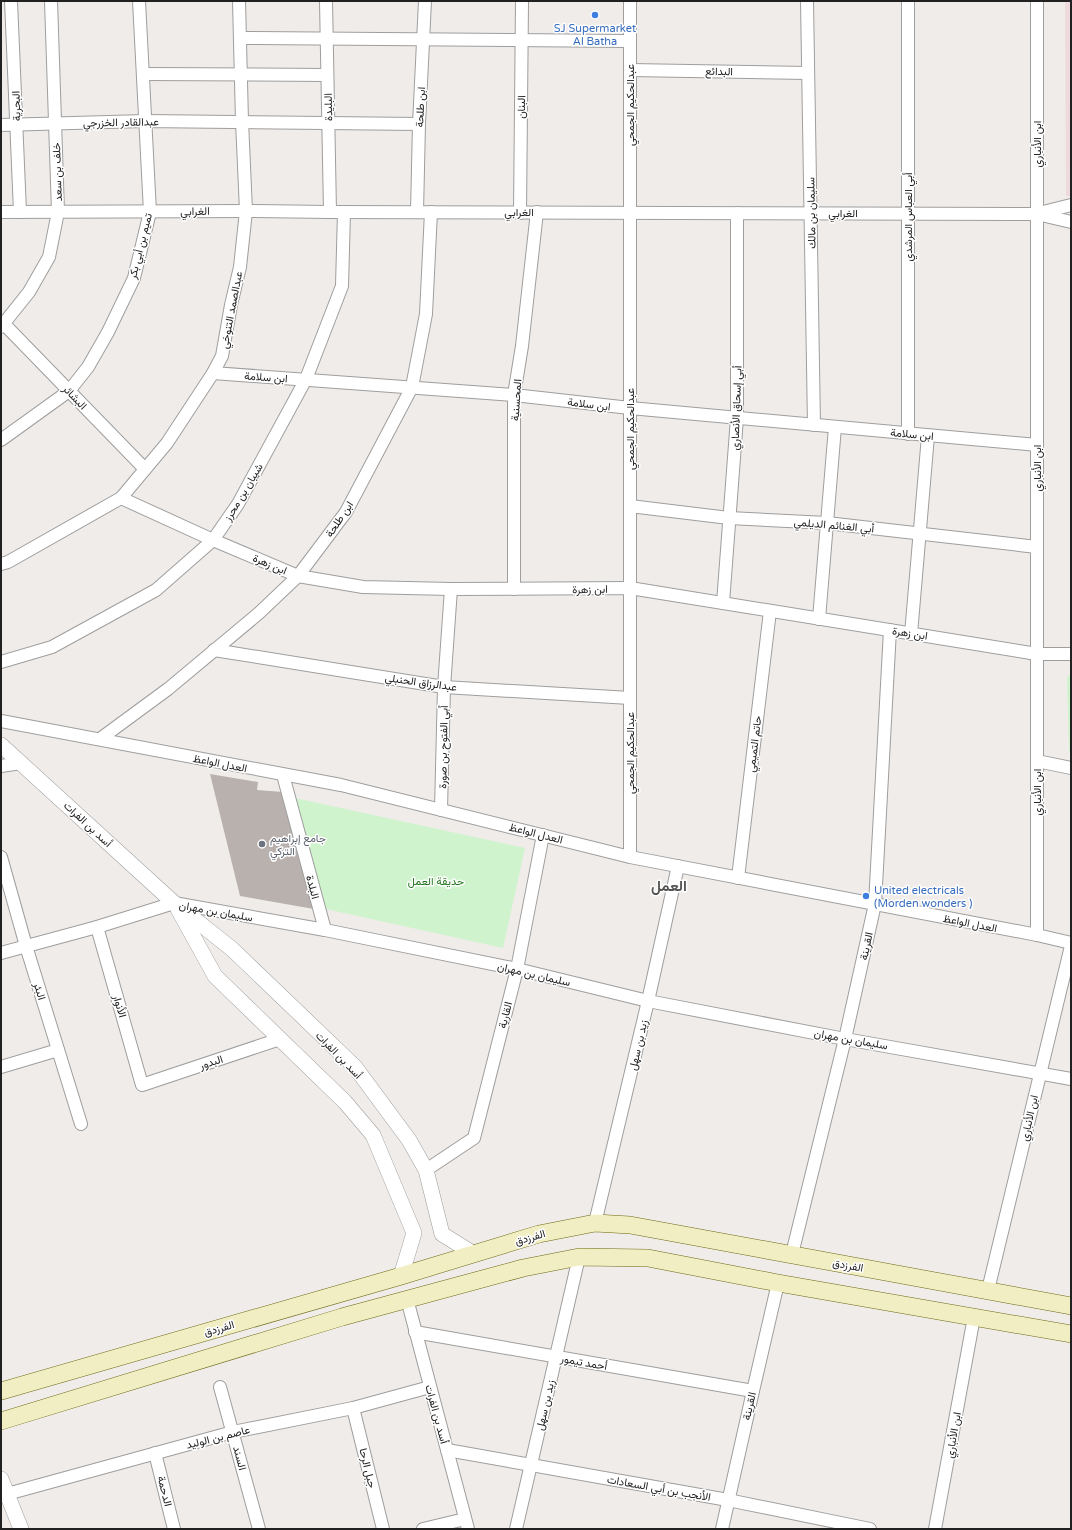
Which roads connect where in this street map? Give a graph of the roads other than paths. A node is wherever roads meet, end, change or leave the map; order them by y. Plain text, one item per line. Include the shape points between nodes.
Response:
1 (11, 1) edge
2 (51, 1) edge
3 (139, 1) edge
4 (239, 1) edge
5 (326, 1) edge
6 (425, 1) edge
7 (522, 1) edge
8 (630, 1) edge
9 (807, 1) edge
10 (908, 1) edge
11 (1037, 1) edge
12 (240, 38) junction
13 (327, 38) junction
14 (423, 39) junction
15 (522, 40) junction
16 (630, 41) junction
17 (630, 70) junction
18 (808, 73) junction
19 (142, 74) junction
20 (242, 74) junction
21 (328, 75) junction
22 (145, 121) junction
23 (242, 121) junction
24 (328, 123) junction
25 (55, 124) junction
26 (419, 124) junction
27 (1, 125) edge
28 (16, 125) junction
29 (1071, 205) edge
30 (246, 211) junction
31 (1, 212) edge
32 (20, 212) junction
33 (58, 212) junction
34 (150, 212) junction
35 (330, 212) junction
36 (344, 212) junction
37 (417, 212) junction
38 (431, 212) junction
39 (520, 212) junction
40 (537, 212) junction
41 (630, 213) junction
42 (737, 213) junction
43 (810, 213) junction
44 (908, 213) junction
45 (1037, 214) junction
46 (1071, 222) edge
47 (2, 325) edge
48 (213, 373) junction
49 (306, 379) junction
50 (412, 387) junction
51 (69, 391) junction
52 (514, 395) junction
53 (630, 408) junction
54 (737, 418) junction
55 (814, 425) junction
56 (835, 427) junction
57 (908, 434) junction
58 (928, 436) junction
59 (1, 440) edge
60 (1037, 445) junction
61 (145, 469) junction
62 (121, 498) junction
63 (630, 506) junction
64 (730, 518) junction
65 (827, 524) junction
66 (920, 534) junction
67 (213, 540) junction
68 (1037, 547) junction
69 (1, 564) edge
70 (298, 576) junction
71 (630, 588) junction
72 (450, 589) junction
73 (514, 589) junction
74 (723, 603) junction
75 (770, 611) junction
76 (819, 619) junction
77 (890, 630) junction
78 (912, 634) junction
79 (214, 650) junction
80 (1037, 654) junction
81 (1071, 654) edge
82 (1, 662) edge
83 (444, 687) junction
84 (630, 698) junction
85 (1, 721) edge
86 (100, 739) junction
87 (1, 745) edge
88 (1037, 760) junction
89 (21, 763) junction
90 (1, 766) edge
91 (1071, 768) edge
92 (283, 775) junction
93 (441, 810) junction
94 (543, 835) junction
95 (1, 857) edge
96 (630, 857) junction
97 (678, 866) junction
98 (738, 878) junction
99 (174, 903) junction
100 (875, 904) junction
101 (97, 927) junction
102 (325, 930) junction
103 (1037, 935) junction
104 (1071, 944) edge
105 (26, 946) junction
106 (1, 953) edge
107 (517, 969) junction
108 (648, 1002) junction
109 (845, 1038) junction
110 (280, 1039) junction
111 (58, 1050) junction
112 (1, 1067) edge
113 (1040, 1073) junction
114 (1071, 1078) edge
115 (142, 1085) joint
116 (81, 1124) dead end
117 (426, 1170) junction
118 (595, 1223) junction
119 (474, 1254) junction
120 (792, 1254) junction
121 (578, 1257) junction
122 (401, 1276) junction
123 (778, 1283) junction
124 (988, 1290) junction
125 (407, 1299) junction
126 (1071, 1306) edge
127 (974, 1317) junction
128 (415, 1332) junction
129 (1071, 1334) edge
130 (556, 1357) junction
131 (220, 1387) dead end
132 (430, 1387) junction
133 (1, 1391) edge
134 (753, 1391) junction
135 (353, 1408) junction
136 (1, 1421) edge
137 (233, 1432) junction
138 (447, 1450) junction
139 (155, 1453) junction
140 (531, 1466) junction
141 (1, 1479) edge
142 (7, 1494) junction
143 (728, 1500) junction
144 (466, 1524) edge
145 (21, 1529) edge
146 (174, 1529) edge
147 (259, 1529) edge
148 (383, 1529) edge
149 (423, 1529) edge
150 (516, 1529) edge
151 (722, 1529) edge
152 (870, 1529) edge
153 (935, 1529) edge

1 - 28 street, البحرية
2 - 25 street, خلف بن سعد
3 - 19 street, تميم بن أبي بكر
4 - 12 street, عبدالصمد التنوخي
5 - 13 street, البليدة
6 - 14 street, ابن طلحة
7 - 15 street, البنان
8 - 16 street, عبدالحكيم الجمحي
9 - 18 street, سليمان بن مالك
10 - 44 street, أبي العباس المرشدي
11 - 45 street, ابن الأنباري
12 - 13 street
12 - 20 street, عبدالصمد التنوخي
13 - 14 street
13 - 21 street, البليدة
14 - 15 street
14 - 26 street, ابن طلحة
15 - 16 street
15 - 39 street, البنان
16 - 17 street, عبدالحكيم الجمحي
17 - 18 street, البدائع
17 - 41 street, عبدالحكيم الجمحي
18 - 43 street, سليمان بن مالك
19 - 20 street
19 - 22 street, تميم بن أبي بكر
20 - 21 street
20 - 23 street, عبدالصمد التنوخي
21 - 24 street, البليدة
22 - 23 street, عبدالقادر الخزرجي
22 - 25 street, عبدالقادر الخزرجي
22 - 34 street, تميم بن أبي بكر
23 - 24 street, عبدالقادر الخزرجي
23 - 30 street, عبدالصمد التنوخي
24 - 26 street, عبدالقادر الخزرجي
24 - 35 street, البليدة
25 - 28 street, عبدالقادر الخزرجي
25 - 33 street, خلف بن سعد
26 - 37 street, ابن طلحة
27 - 28 street, عبدالقادر الخزرجي
28 - 32 street, البحرية
29 - 45 street, الغرابي
30 - 34 street, الغرابي
30 - 35 street, الغرابي
30 - 48 street, عبدالصمد التنوخي via 240,267 222,356
31 - 32 street, الغرابي
32 - 33 street, الغرابي
33 - 34 street, الغرابي
33 - 47 street, خلف بن سعد via 50,256 29,292
34 - 51 street, تميم بن أبي بكر via 134,278 88,367
35 - 36 street, الغرابي
36 - 37 street, الغرابي
36 - 49 street, شيبان بن محرز via 342,286
37 - 38 street, الغرابي
38 - 39 street, الغرابي
38 - 50 street, ابن طلحة via 426,314
39 - 40 street, الغرابي
40 - 41 street, الغرابي
40 - 52 street, المحسنية
41 - 42 street, الغرابي
41 - 53 street, عبدالحكيم الجمحي
42 - 43 street, الغرابي
42 - 54 street, أبي إسحاق الأنصاري
43 - 44 street, الغرابي
43 - 55 street, سليمان بن مالك
44 - 45 street, الغرابي
44 - 57 street, أبي العباس المرشدي
45 - 46 street, الغرابي
45 - 60 street, ابن الأنباري
47 - 51 street, البشائر
48 - 49 street, ابن سلامة
48 - 61 street, عبدالصمد التنوخي via 167,443
49 - 50 street, ابن سلامة
49 - 67 street, شيبان بن محرز via 238,504
50 - 52 street, ابن سلامة
50 - 70 street, ابن طلحة via 346,512
51 - 59 street, تميم بن أبي بكر
51 - 61 street, البشائر
52 - 53 street, ابن سلامة
52 - 73 street, المحسنية
53 - 54 street, ابن سلامة
53 - 63 street, عبدالحكيم الجمحي
54 - 55 street, ابن سلامة
54 - 64 street, أبي إسحاق الأنصاري
55 - 56 street, ابن سلامة
56 - 57 street, ابن سلامة
56 - 65 street
57 - 58 street, ابن سلامة
58 - 60 street, ابن سلامة
58 - 66 street
60 - 68 street, ابن الأنباري
61 - 62 street, عبدالصمد التنوخي
62 - 67 street, ابن زهرة
62 - 69 street, عبدالصمد التنوخي
63 - 64 street, أبي الغنائم الديلمي
63 - 71 street, عبدالحكيم الجمحي
64 - 65 street, أبي الغنائم الديلمي
64 - 74 street, أبي إسحاق الأنصاري
65 - 66 street, أبي الغنائم الديلمي
65 - 76 street
66 - 68 street, أبي الغنائم الديلمي
66 - 78 street
67 - 70 street, ابن زهرة
67 - 82 street, شيبان بن محرز via 156,590 52,647
68 - 80 street, ابن الأنباري
70 - 72 street, ابن زهرة via 363,587
70 - 79 street, ابن طلحة
71 - 73 street, ابن زهرة
71 - 74 street, ابن زهرة
71 - 84 street, عبدالحكيم الجمحي
72 - 73 street, ابن زهرة
72 - 83 street, أبي الفتوح بن صورة
74 - 75 street, ابن زهرة
75 - 76 street, ابن زهرة
75 - 98 street, حاتم التميمي
76 - 77 street, ابن زهرة
77 - 78 street, ابن زهرة
77 - 100 street, القرينة
78 - 80 street, ابن زهرة
79 - 83 street, عبدالرزاق الحنبلي
79 - 86 street, ابن طلحة via 168,689
80 - 81 street, ابن زهرة
80 - 88 street, ابن الأنباري
83 - 84 street, عبدالرزاق الحنبلي
83 - 93 street, أبي الفتوح بن صورة
84 - 96 street, عبدالحكيم الجمحي
85 - 86 street, العدل الواعظ
86 - 92 street, العدل الواعظ
87 - 89 street, أسد بن الفرات
88 - 91 street
88 - 103 street, ابن الأنباري
89 - 90 street
89 - 99 street, أسد بن الفرات
92 - 93 street, العدل الواعظ via 341,785
92 - 102 street, البلدة
93 - 94 street, العدل الواعظ
94 - 96 street, العدل الواعظ
94 - 107 street, القارية
95 - 105 street, البئر
96 - 97 street, العدل الواعظ
97 - 98 street, العدل الواعظ
97 - 108 street, زيد بن سهل
98 - 100 street, العدل الواعظ
99 - 101 street, سليمان بن مهران
99 - 102 street, سليمان بن مهران
99 - 110 street, أسد بن الفرات via 215,976
99 - 117 street, أسد بن الفرات via 232,949 355,1068 409,1140
100 - 103 street, العدل الواعظ
100 - 109 street, القرينة
101 - 105 street, سليمان بن مهران
101 - 115 street, الأنوار
102 - 107 street, سليمان بن مهران
103 - 104 street, العدل الواعظ
104 - 113 street, ابن الأنباري
105 - 106 street, سليمان بن مهران
105 - 111 street, البئر
107 - 108 street, سليمان بن مهران
107 - 117 street, القارية via 474,1138
108 - 109 street, سليمان بن مهران
108 - 118 street, زيد بن سهل
109 - 113 street, سليمان بن مهران
109 - 120 street, القرينة
110 - 115 street, البدور
110 - 122 street, أسد بن الفرات via 345,1102 373,1135 414,1233
111 - 112 street
111 - 116 street, البئر
113 - 114 street, سليمان بن مهران
113 - 124 street, ابن الأنباري
117 - 119 street, أسد بن الفرات via 442,1234
118 - 119 main road, الفرزدق via 539,1234
118 - 120 main road, الفرزدق via 630,1225
119 - 122 main road, الفرزدق
120 - 124 main road, الفرزدق
121 - 123 main road via 648,1258
121 - 125 main road via 523,1268
121 - 130 street, زيد بن سهل
122 - 133 main road, الفرزدق
123 - 127 main road
123 - 134 street, القرينة
124 - 126 main road, الفرزدق
125 - 128 street, أسد بن الفرات
125 - 136 main road
127 - 129 main road
127 - 153 street, ابن الأنباري
128 - 130 street, أحمد تيمور
128 - 132 street, أسد بن الفرات
130 - 134 street, أحمد تيمور
130 - 140 street, زيد بن سهل
131 - 137 street, السند
132 - 135 street, عاصم بن الوليد
132 - 138 street, أسد بن الفرات
134 - 143 street, القرينة
135 - 137 street, عاصم بن الوليد
135 - 148 street, جبل الرحا
137 - 139 street, عاصم بن الوليد
137 - 147 street, السند
138 - 140 street, الأنجب بن أبي السعادات
138 - 144 street, أسد بن الفرات
139 - 142 street, عاصم بن الوليد
139 - 146 street, الدحمة
140 - 143 street, الأنجب بن أبي السعادات
140 - 150 street, زيد بن سهل
141 - 142 street
142 - 145 street
143 - 151 street, القرينة
143 - 152 street, الأنجب بن أبي السعادات
144 - 149 street

